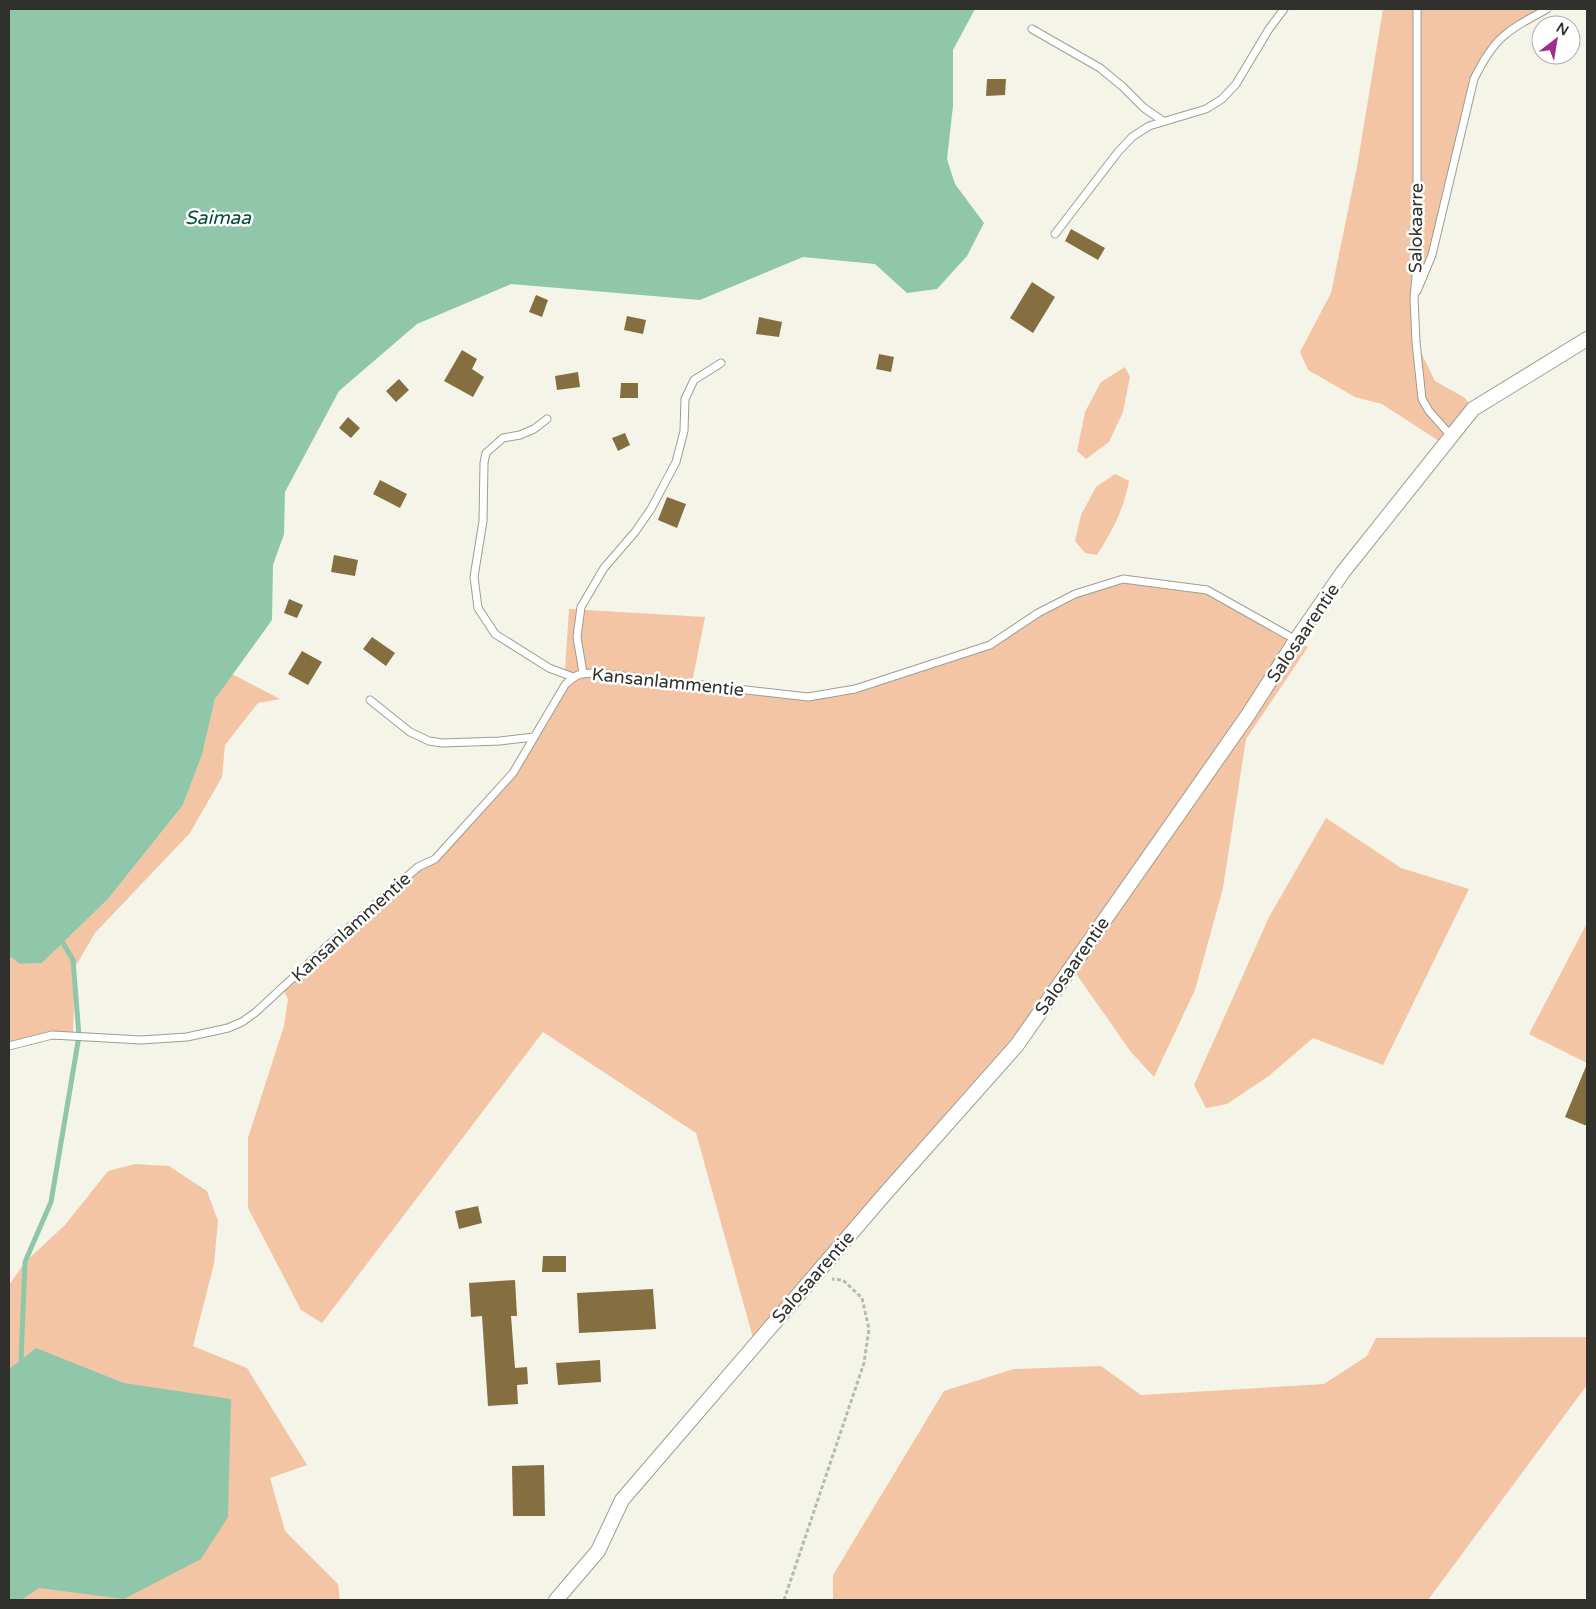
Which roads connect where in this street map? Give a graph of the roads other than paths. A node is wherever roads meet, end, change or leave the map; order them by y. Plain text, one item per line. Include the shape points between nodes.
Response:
1 (1284, 9) edge
2 (1417, 9) edge
3 (1547, 9) edge
4 (1032, 29) dead end
5 (1166, 120) junction
6 (1055, 234) dead end
7 (1414, 298) junction
8 (1587, 339) edge
9 (721, 362) dead end
10 (547, 419) dead end
11 (1452, 437) junction
12 (1296, 640) junction
13 (582, 673) junction
14 (574, 677) junction
15 (370, 700) dead end
16 (534, 737) junction
17 (9, 1046) edge
18 (556, 1600) edge

1 - 5 lane via 1236,84 1222,99 1206,109
2 - 7 lane, Salokaarre via 1419,244
3 - 7 lane via 1508,31 1496,42 1474,79 1432,255
4 - 5 lane via 1100,68 1144,108
5 - 6 lane via 1132,137
7 - 11 lane, Salokaarre via 1422,399 1429,412
8 - 11 street, Salosaarentie via 1473,409
9 - 13 lane via 694,380 685,399 684,431 676,462 651,509 604,568 581,607 577,637
10 - 14 lane via 534,429 503,438 486,453 483,521 474,578 478,608 495,634 549,668
11 - 12 street, Salosaarentie via 1343,572
12 - 13 lane, Kansanlammentie via 1207,590 1124,579 1075,594 990,644 854,689 808,696
12 - 18 street, Salosaarentie via 1248,715 1017,1045 622,1500 598,1551
13 - 14 lane, Kansanlammentie
14 - 16 lane, Kansanlammentie via 564,685
15 - 16 lane via 410,732 429,741 500,742
16 - 17 lane, Kansanlammentie via 514,773 435,859 418,867 242,1022 187,1037 141,1040 52,1035

